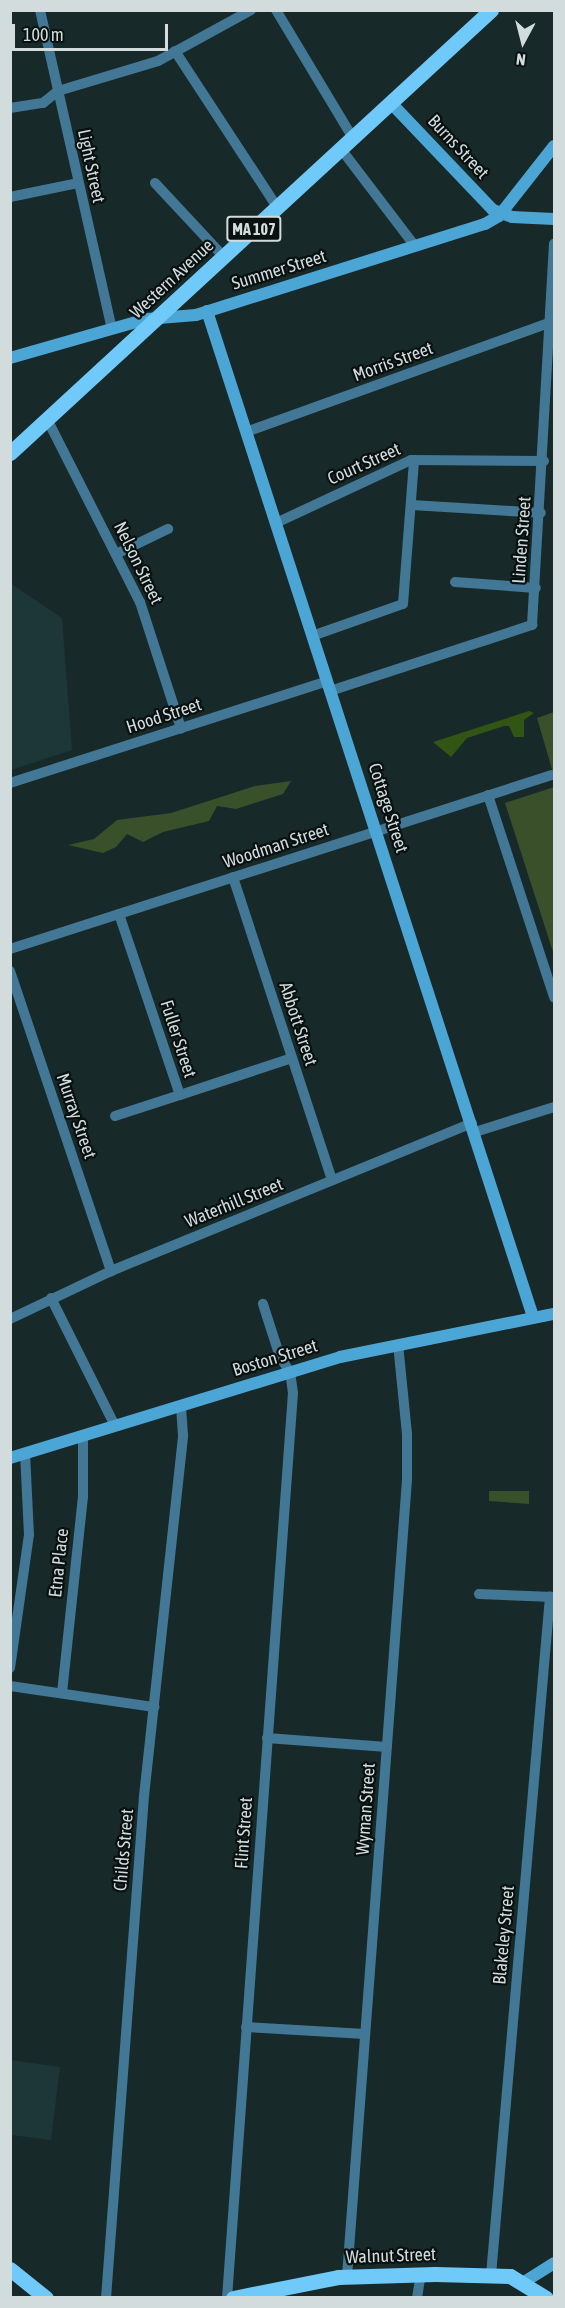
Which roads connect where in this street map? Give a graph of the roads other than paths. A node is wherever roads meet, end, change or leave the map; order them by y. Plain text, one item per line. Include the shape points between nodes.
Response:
1 (40, 10) edge
2 (251, 10) edge
3 (276, 10) edge
4 (491, 10) edge
5 (175, 51) junction
6 (58, 91) junction
7 (391, 103) junction
8 (10, 108) edge
9 (353, 138) junction
10 (555, 146) edge
11 (341, 149) junction
12 (78, 183) junction
13 (155, 183) dead end
14 (10, 197) edge
15 (278, 207) junction
16 (500, 214) junction
17 (555, 219) edge
18 (555, 244) edge
19 (416, 246) junction
20 (224, 257) junction
21 (207, 311) junction
22 (156, 321) junction
23 (551, 322) junction
24 (112, 329) junction
25 (10, 358) edge
26 (47, 419) junction
27 (246, 432) junction
28 (10, 453) edge
29 (414, 460) junction
30 (544, 461) junction
31 (412, 505) junction
32 (541, 513) junction
33 (276, 523) junction
34 (168, 529) dead end
35 (116, 554) junction
36 (455, 582) dead end
37 (536, 588) junction
38 (312, 636) junction
39 (329, 686) junction
40 (182, 728) junction
41 (552, 775) dead end
42 (10, 783) edge
43 (488, 795) junction
44 (376, 831) junction
45 (233, 877) junction
46 (119, 914) junction
47 (10, 949) edge
48 (10, 971) edge
49 (555, 997) edge
50 (292, 1058) junction
51 (180, 1095) junction
52 (555, 1107) edge
53 (115, 1116) dead end
54 (473, 1127) junction
55 (332, 1180) junction
56 (111, 1271) junction
57 (51, 1298) junction
58 (263, 1304) dead end
59 (555, 1314) edge
60 (533, 1317) junction
61 (10, 1319) edge
62 (398, 1344) junction
63 (290, 1372) junction
64 (181, 1406) junction
65 (115, 1426) junction
66 (83, 1435) junction
67 (25, 1453) junction
68 (10, 1458) edge
69 (479, 1594) dead end
70 (552, 1597) edge
71 (10, 1668) edge
72 (10, 1686) edge
73 (62, 1693) junction
74 (154, 1707) junction
75 (267, 1738) junction
76 (387, 1747) junction
77 (246, 2027) junction
78 (365, 2034) junction
79 (555, 2263) edge
80 (10, 2270) edge
81 (421, 2274) junction
82 (491, 2275) junction
83 (347, 2276) junction
84 (524, 2282) junction
85 (46, 2298) edge
86 (106, 2298) edge
87 (227, 2298) edge
88 (233, 2298) edge
89 (417, 2298) edge
90 (546, 2298) edge

1 - 6 street, Light Street
2 - 5 street
3 - 9 street
4 - 7 main road, Western Avenue / MA 107
5 - 6 street via 158,61
5 - 15 street
6 - 8 street via 43,102
6 - 12 street, Light Street
7 - 9 main road, Western Avenue / MA 107
7 - 16 main road, Burns Street via 486,205
9 - 11 main road, Western Avenue / MA 107
10 - 16 main road
11 - 15 main road, Western Avenue / MA 107
11 - 19 street
12 - 14 street
12 - 24 street, Light Street
13 - 20 street
15 - 20 main road, Western Avenue / MA 107
16 - 17 main road
16 - 19 main road, Summer Street via 485,224
18 - 23 street, Linden Street
19 - 21 main road, Summer Street
20 - 22 main road, Western Avenue / MA 107
21 - 22 main road, Summer Street
21 - 27 main road, Cottage Street
22 - 24 main road, Summer Street
22 - 26 main road, Western Avenue / MA 107
23 - 27 street, Morris Street
23 - 30 street, Linden Street
24 - 25 main road, Summer Street
26 - 28 main road, Western Avenue / MA 107
26 - 35 street, Nelson Street
27 - 33 main road, Cottage Street
29 - 30 street, Court Street
29 - 31 street
29 - 33 street, Court Street
30 - 32 street, Linden Street
31 - 32 street
31 - 38 street via 404,604
32 - 37 street, Linden Street
33 - 38 main road, Cottage Street
34 - 35 street
35 - 40 street, Nelson Street via 147,619
36 - 37 street
37 - 39 street, Linden Street via 529,628
38 - 39 main road, Cottage Street
39 - 40 street, Hood Street
39 - 44 main road, Cottage Street
40 - 42 street, Hood Street
41 - 43 street, Woodman Street
43 - 44 street, Woodman Street
43 - 49 street
44 - 45 street, Woodman Street
44 - 54 main road, Cottage Street
45 - 46 street, Woodman Street
45 - 50 street, Abbott Street
46 - 47 street, Woodman Street
46 - 51 street, Fuller Street
48 - 56 street, Murray Street
50 - 51 street, Fuller Street
50 - 55 street, Abbott Street
51 - 53 street
52 - 54 street, Waterhill Street
54 - 55 street, Waterhill Street
54 - 60 main road, Cottage Street
55 - 56 street, Waterhill Street
56 - 57 street, Waterhill Street
57 - 61 street, Waterhill Street
57 - 65 street
58 - 63 street via 282,1361
59 - 60 main road, Boston Street
60 - 62 main road, Boston Street
62 - 63 main road, Boston Street
62 - 76 street, Wyman Street via 407,1467
63 - 64 main road, Boston Street
63 - 75 street, Flint Street via 293,1393
64 - 65 main road, Boston Street
64 - 74 street, Childs Street via 183,1442
65 - 66 main road, Boston Street
66 - 67 main road, Boston Street
66 - 73 street, Etna Place via 83,1496
67 - 68 main road, Boston Street
67 - 71 street via 30,1531
69 - 70 street
70 - 82 street, Blakeley Street
72 - 73 street
73 - 74 street
74 - 86 street, Childs Street
75 - 76 street
75 - 77 street, Flint Street
76 - 78 street, Wyman Street
77 - 78 street
77 - 87 street, Flint Street
78 - 83 street, Wyman Street
79 - 84 main road
80 - 85 main road
81 - 82 main road, Walnut Street
81 - 83 main road, Walnut Street
81 - 89 street
82 - 84 main road, Walnut Street
83 - 88 main road, Walnut Street
84 - 90 main road, Walnut Street

